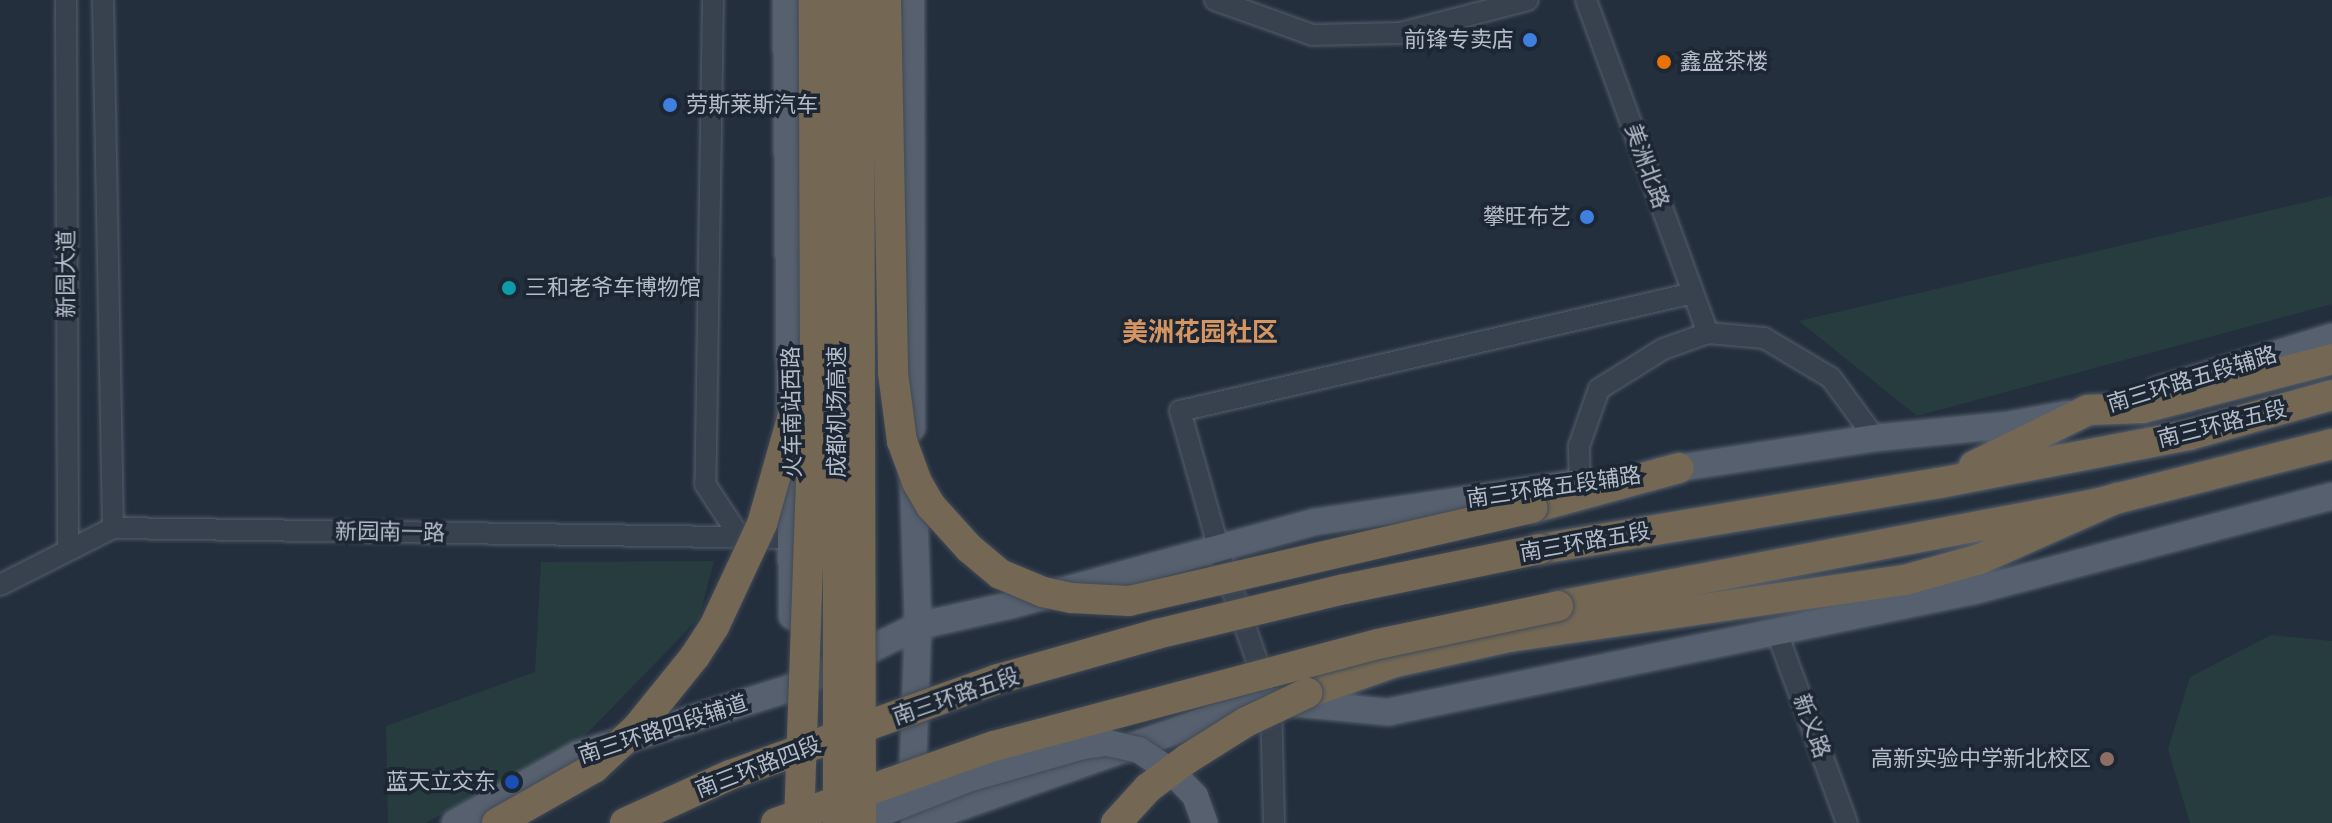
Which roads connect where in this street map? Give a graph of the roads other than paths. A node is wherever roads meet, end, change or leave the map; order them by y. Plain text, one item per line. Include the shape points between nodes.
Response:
1 (66, 0) edge
2 (103, 0) edge
3 (713, 0) edge
4 (786, 0) edge
5 (814, 0) edge
6 (838, 0) edge
7 (859, 0) edge
8 (886, 0) edge
9 (911, 0) edge
10 (1215, 0) edge
11 (1528, 0) edge
12 (1586, 0) edge
13 (1693, 293) junction
14 (813, 318) junction
15 (1708, 333) junction
16 (2332, 337) edge
17 (2332, 359) edge
18 (2332, 395) edge
19 (2088, 410) junction
20 (1875, 438) junction
21 (2332, 444) edge
22 (2332, 458) edge
23 (1679, 468) junction
24 (2212, 475) junction
25 (1580, 483) junction
26 (1940, 483) junction
27 (2332, 496) edge
28 (2117, 498) junction
29 (113, 528) junction
30 (740, 537) junction
31 (793, 538) junction
32 (68, 549) junction
33 (1219, 549) junction
34 (0, 585) edge
35 (918, 626) junction
36 (1776, 630) junction
37 (791, 688) junction
38 (1271, 701) junction
39 (848, 733) joint
40 (856, 814) edge
41 (455, 823) edge
42 (497, 823) edge
43 (625, 823) edge
44 (776, 823) edge
45 (789, 823) edge
46 (799, 823) edge
47 (838, 823) edge
48 (913, 823) edge
49 (1116, 823) edge
50 (1205, 823) edge
51 (1274, 823) edge
52 (1847, 823) edge

1 - 32 street, 新园大道
2 - 29 street, 新园大道
3 - 30 street via 705,484
4 - 31 main road, 火车南站西路
5 - 14 highway, bridge
6 - 47 highway, 成都机场高速, bridge
7 - 40 highway, 成都机场高速, bridge
8 - 23 highway, bridge via 893,373 902,441 931,506 1000,574 1043,592 1095,602 1129,601 1532,508
9 - 35 main road via 911,392
10 - 11 street via 1313,35 1401,33
12 - 13 street, 美洲北路
13 - 15 street, 美洲北路
13 - 33 street via 1180,411
14 - 42 highway, bridge via 779,475 714,627 654,708 594,768
14 - 46 highway, bridge
15 - 20 street via 1764,338 1831,378
15 - 25 street via 1663,349 1599,389 1579,446
16 - 19 main road, 南三环路五段辅路
17 - 19 highway via 2143,408
18 - 26 highway, 南三环路五段 via 2189,435
19 - 20 main road, 南三环路五段辅路 via 2008,425
19 - 26 highway
20 - 23 main road, 南三环路五段辅路
21 - 24 highway
22 - 24 highway
23 - 25 main road, 南三环路五段辅路
24 - 28 highway
25 - 33 main road, 南三环路五段辅路 via 1315,522
26 - 39 highway, 南三环路五段, bridge via 1540,549 1345,589 998,679
27 - 36 main road via 1973,591
28 - 40 highway, bridge via 1378,644 994,746
28 - 49 highway, bridge via 1980,559 1905,580 1509,637 1353,675 1246,722 1148,788
29 - 30 street, 新园南一路
29 - 32 street, 新园南一路
30 - 31 street, 新园南一路
31 - 37 main road, 火车南站西路
32 - 34 street, 新园南一路
33 - 35 main road, 南三环路五段辅路
33 - 38 street
35 - 37 main road, 南三环路五段辅路
35 - 48 main road
36 - 38 main road via 1388,712
36 - 52 street, 新义路
37 - 41 main road, 南三环路四段辅道 via 577,755
37 - 45 main road, 火车南站西路
38 - 48 main road
38 - 51 street
39 - 43 highway, 南三环路四段, bridge via 730,775
40 - 44 highway, bridge
40 - 50 main road, bridge via 1108,743 1139,750 1172,772 1195,796

